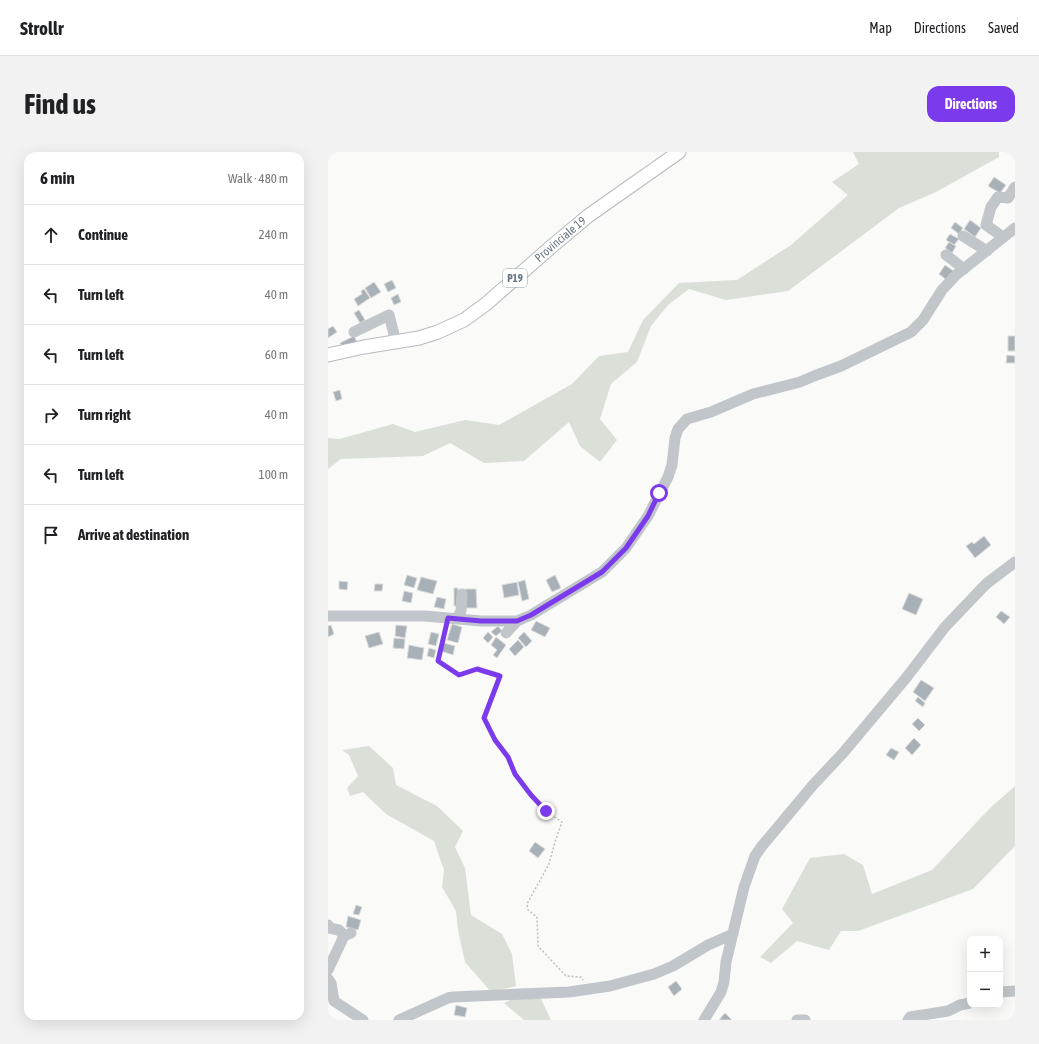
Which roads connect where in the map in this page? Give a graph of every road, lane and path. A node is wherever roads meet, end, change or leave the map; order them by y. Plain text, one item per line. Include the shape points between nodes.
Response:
1 (679, 152) edge
2 (1015, 188) edge
3 (1015, 228) edge
4 (963, 236) dead end
5 (1003, 238) junction
6 (986, 251) junction
7 (946, 255) dead end
8 (964, 269) junction
9 (354, 332) dead end
10 (396, 342) junction
11 (328, 356) edge
12 (1015, 562) edge
13 (462, 594) dead end
14 (328, 616) edge
15 (452, 619) junction
16 (517, 621) junction
17 (506, 633) dead end
18 (328, 925) edge
19 (732, 934) junction
20 (328, 970) edge
21 (328, 979) edge
22 (587, 989) junction
23 (1015, 990) edge
24 (1003, 992) edge
25 (967, 1004) edge
26 (350, 1017) edge
27 (362, 1020) edge
28 (399, 1020) edge
29 (704, 1020) edge
30 (797, 1020) edge
31 (804, 1020) edge
32 (908, 1020) edge

1 - 10 main road, Provinciale 19 / P19 via 588,216 464,320 438,332
2 - 5 street via 1008,198 998,197 986,225
3 - 5 street
4 - 6 street
5 - 6 street
6 - 8 street
7 - 8 street
8 - 16 street via 942,290 923,320 911,332 841,366 800,382 753,394 687,419 678,429 675,438 668,477 648,516 626,548 602,572
9 - 10 street via 389,315
10 - 11 main road, Provinciale 19 / P19
12 - 19 street via 986,584 945,626 844,753 813,785 762,846 750,869
13 - 15 street via 461,611
14 - 15 street via 425,616
15 - 16 street
15 - 22 path via 438,661 459,675 477,669 500,676 484,718 495,740 508,757 515,774 546,811 562,822 549,864 527,904 528,910 537,917 538,946 566,976 581,977
16 - 17 street
18 - 20 street via 329,928 347,935
19 - 22 street via 654,974 610,986
19 - 29 street via 721,992
21 - 26 street via 334,1001
22 - 28 street via 453,997
23 - 24 street
25 - 32 street via 948,1011
26 - 27 street
30 - 31 street

